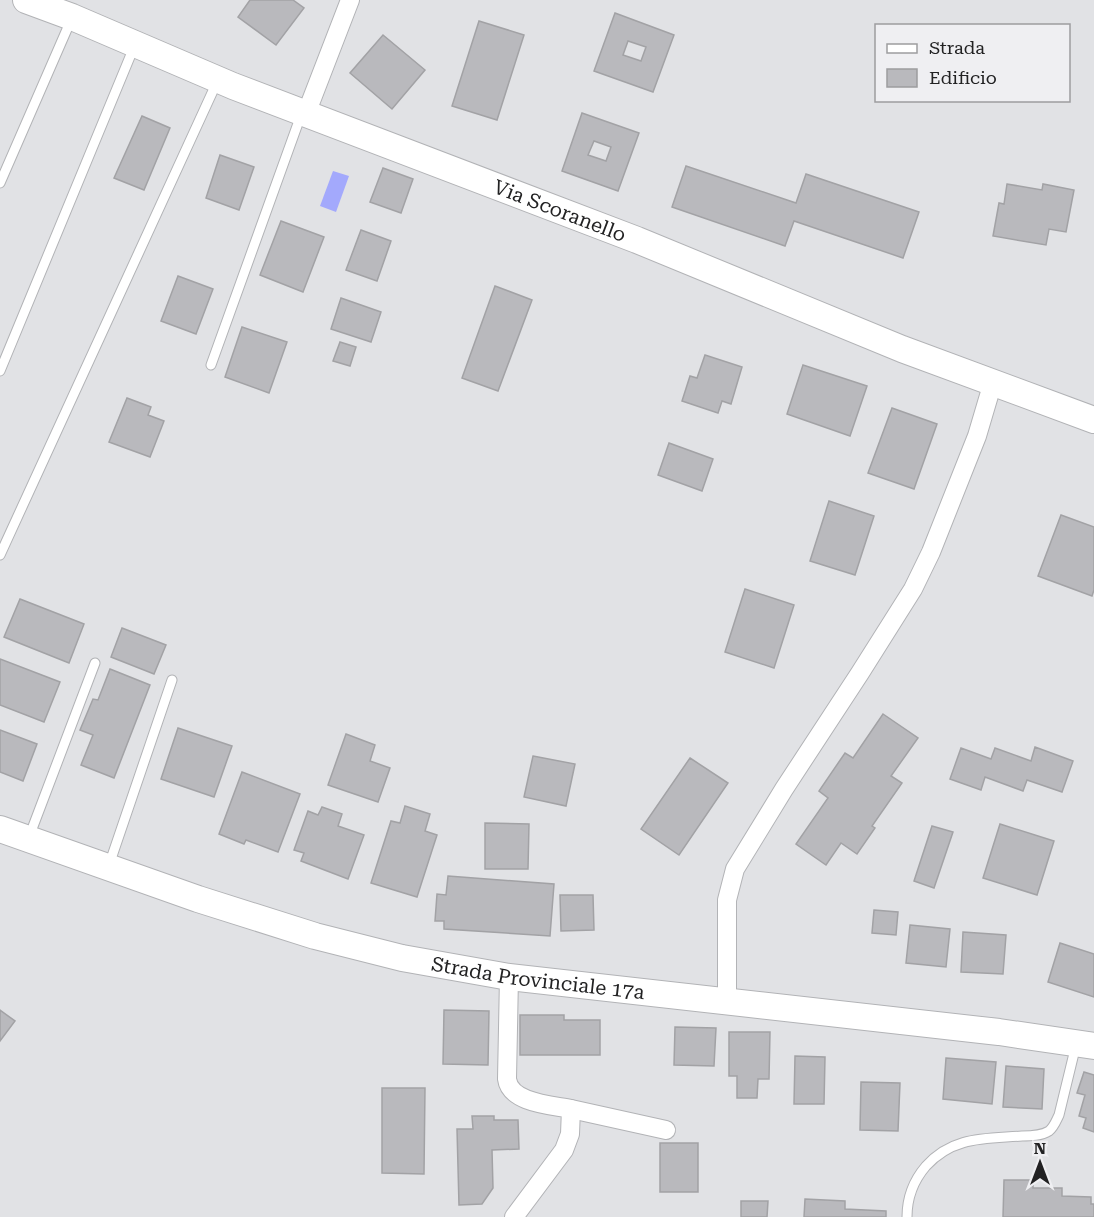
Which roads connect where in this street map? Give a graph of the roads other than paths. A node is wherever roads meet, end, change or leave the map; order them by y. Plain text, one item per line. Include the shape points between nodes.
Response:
1 (26, 0) edge
2 (350, 0) edge
3 (76, 9) edge
4 (135, 44) junction
5 (218, 79) junction
6 (304, 113) junction
7 (0, 183) edge
8 (211, 365) dead end
9 (0, 371) edge
10 (993, 382) junction
11 (1094, 420) edge
12 (0, 555) edge
13 (95, 663) dead end
14 (172, 680) dead end
15 (0, 829) edge
16 (28, 839) junction
17 (108, 868) junction
18 (509, 976) junction
19 (727, 1002) junction
20 (1085, 1044) edge
21 (571, 1109) junction
22 (666, 1130) dead end
23 (514, 1217) edge
24 (907, 1217) edge

1 - 3 street, Via Scoranello
2 - 6 street
3 - 4 street, Via Scoranello
3 - 7 lane
4 - 5 street, Via Scoranello
4 - 9 lane
5 - 6 street, Via Scoranello
5 - 12 lane
6 - 8 lane
6 - 10 street, Via Scoranello
10 - 11 street, Via Scoranello
10 - 19 street via 977,436 913,589 735,869 727,900
13 - 16 lane
14 - 17 lane
15 - 16 street, Strada Provinciale 17a
16 - 17 street, Strada Provinciale 17a
17 - 18 street, Strada Provinciale 17a via 372,952
18 - 19 street, Strada Provinciale 17a
18 - 21 street via 508,1085 521,1097
19 - 20 street, Strada Provinciale 17a
20 - 24 lane via 1055,1125 1049,1131 951,1146 932,1159 918,1177 909,1196
21 - 22 street
21 - 23 street via 570,1134 564,1150

